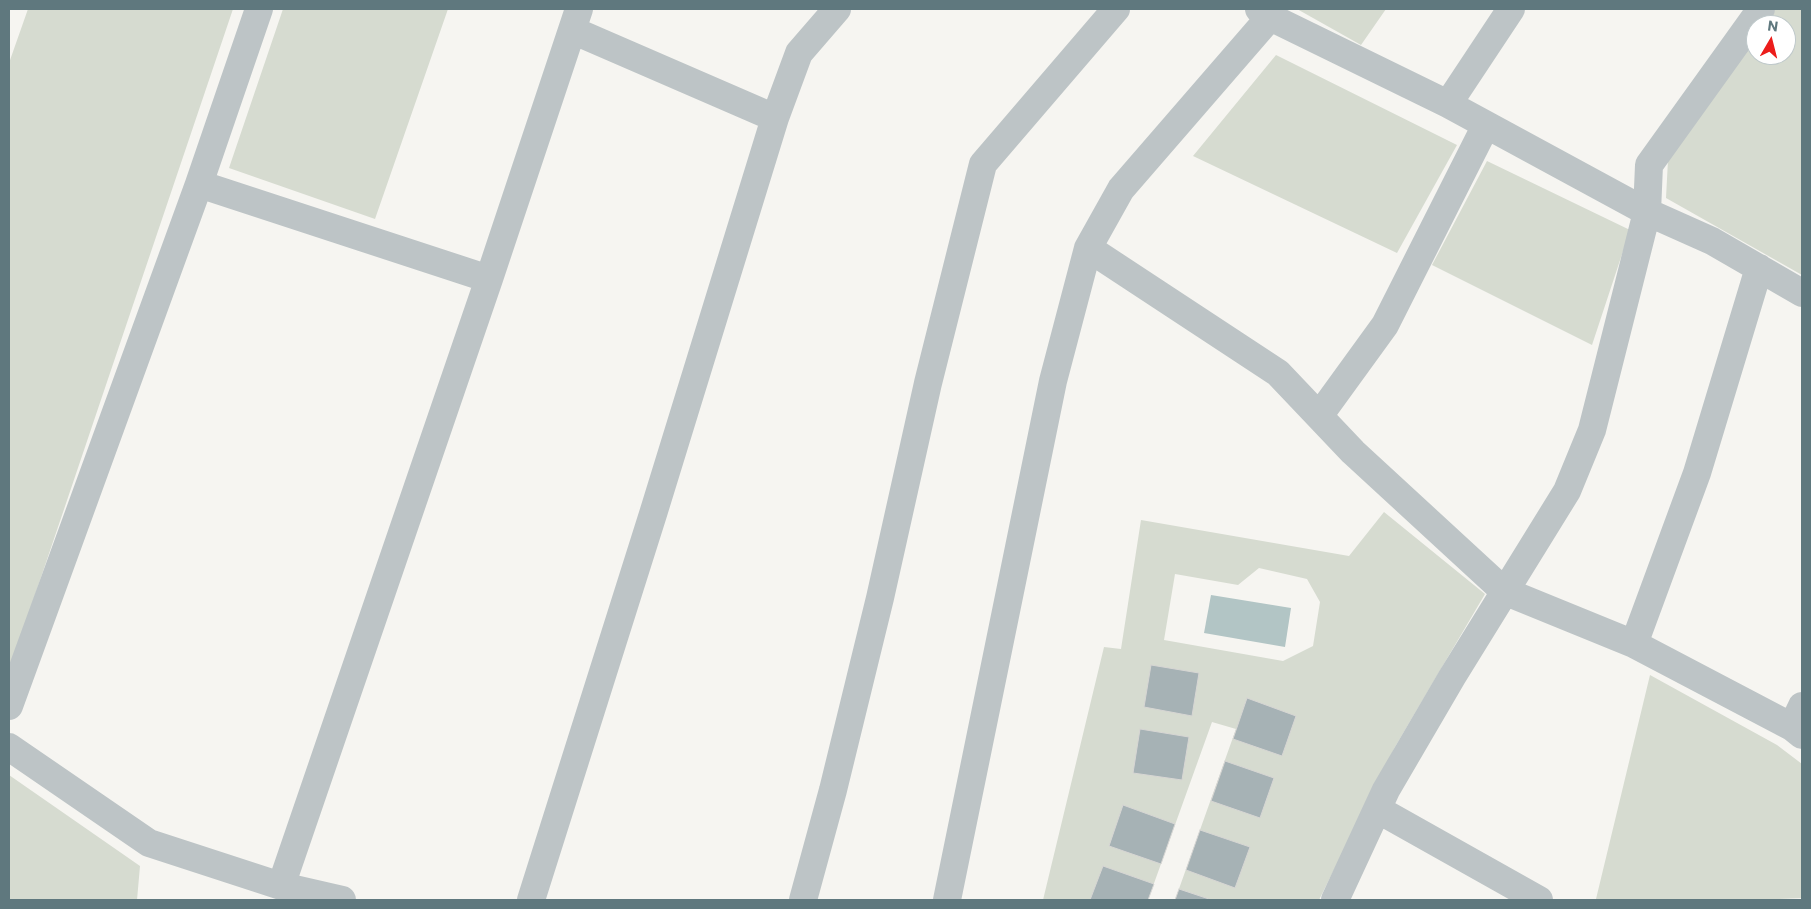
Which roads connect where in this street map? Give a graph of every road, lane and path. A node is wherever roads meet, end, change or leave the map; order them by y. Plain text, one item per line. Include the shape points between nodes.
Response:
1 (259, 9) edge
2 (837, 9) edge
3 (1116, 9) edge
4 (1511, 9) edge
5 (1761, 9) edge
6 (1265, 13) edge
7 (575, 19) edge
8 (1448, 104) junction
9 (775, 118) junction
10 (1486, 125) junction
11 (199, 184) junction
12 (1647, 212) junction
13 (1088, 248) junction
14 (1759, 268) junction
15 (489, 279) junction
16 (1802, 293) edge
17 (1318, 416) junction
18 (1504, 591) junction
19 (1634, 644) junction
20 (9, 706) edge
21 (1799, 722) edge
22 (9, 748) edge
23 (1377, 809) junction
24 (281, 886) junction
25 (342, 900) edge
26 (531, 900) edge
27 (803, 900) edge
28 (947, 900) edge
29 (1335, 900) edge
30 (1539, 900) edge

1 - 11 street
2 - 9 street via 799,53
3 - 27 street via 983,164 833,790
4 - 8 street
5 - 12 street via 1649,165
6 - 8 street
6 - 13 street via 1121,189
7 - 9 street
7 - 15 street
8 - 10 street
9 - 26 street
10 - 12 street
10 - 17 street via 1385,325
11 - 15 street
11 - 20 street
12 - 14 street via 1712,241
12 - 18 street via 1592,430 1567,490
13 - 17 street via 1278,373
13 - 28 street via 1053,382
14 - 16 street
14 - 19 street via 1698,473
15 - 24 street
17 - 18 street
18 - 19 street
18 - 23 street
19 - 21 street
22 - 24 street via 149,844
23 - 29 street
23 - 30 street
24 - 25 street

